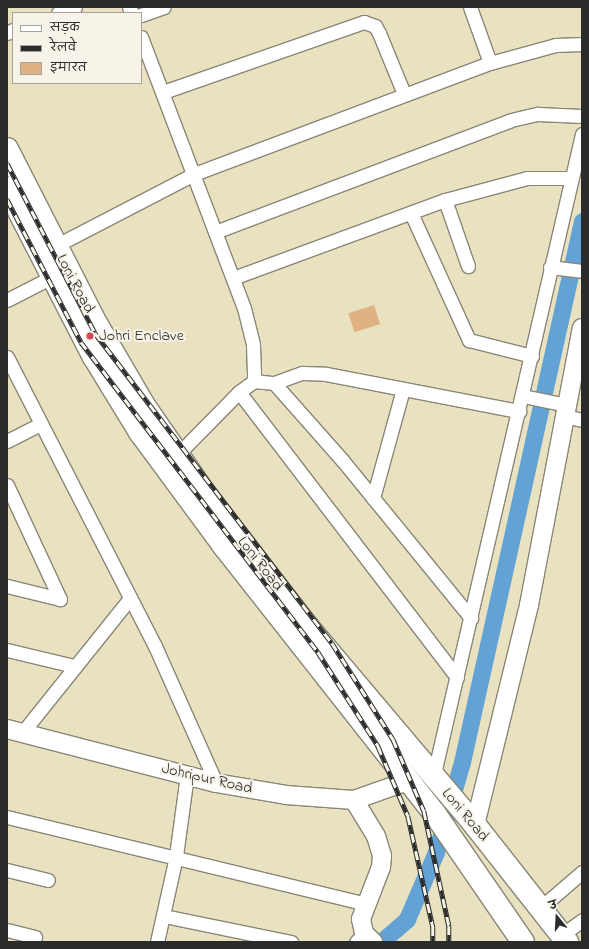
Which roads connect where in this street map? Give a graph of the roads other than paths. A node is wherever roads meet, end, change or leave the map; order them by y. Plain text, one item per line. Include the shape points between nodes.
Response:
1 (75, 7) edge
2 (164, 7) edge
3 (470, 7) edge
4 (61, 12) edge
5 (142, 15) edge
6 (142, 40) edge
7 (582, 44) edge
8 (490, 63) junction
9 (163, 92) junction
10 (404, 94) junction
11 (582, 116) edge
12 (582, 134) edge
13 (7, 149) edge
14 (194, 174) junction
15 (572, 178) junction
16 (7, 188) edge
17 (445, 200) junction
18 (411, 213) junction
19 (215, 232) junction
20 (55, 246) junction
21 (468, 266) dead end
22 (550, 267) junction
23 (580, 271) edge
24 (52, 277) junction
25 (234, 278) junction
26 (7, 300) edge
27 (582, 328) edge
28 (532, 356) junction
29 (7, 357) edge
30 (254, 381) junction
31 (274, 383) junction
32 (403, 389) junction
33 (239, 392) junction
34 (523, 396) junction
35 (519, 411) junction
36 (571, 414) edge
37 (40, 424) junction
38 (7, 441) edge
39 (178, 454) junction
40 (7, 485) edge
41 (373, 498) junction
42 (7, 586) edge
43 (130, 598) junction
44 (471, 618) junction
45 (7, 650) edge
46 (317, 651) junction
47 (74, 666) junction
48 (457, 677) junction
49 (14, 731) edge
50 (187, 775) junction
51 (408, 781) junction
52 (216, 783) junction
53 (440, 785) junction
54 (354, 800) junction
55 (468, 816) junction
56 (7, 817) edge
57 (176, 856) junction
58 (7, 870) edge
59 (582, 872) edge
60 (48, 880) dead end
61 (366, 904) junction
62 (539, 909) junction
63 (164, 916) junction
64 (582, 920) edge
65 (7, 930) edge
66 (36, 937) dead end
67 (365, 938) edge
68 (565, 938) edge
69 (157, 942) edge
70 (291, 942) edge
71 (523, 942) edge

1 - 4 street
2 - 5 street
3 - 8 street
6 - 9 street
7 - 8 street via 556,45
8 - 10 street
9 - 10 street via 364,22 370,23 379,33
9 - 14 street
10 - 14 street
11 - 19 street via 538,114 511,120
12 - 15 street
13 - 20 highway, Loni Road
14 - 19 street
14 - 20 street
15 - 17 street via 527,178
15 - 22 street
16 - 24 highway, Loni Road
17 - 18 street
17 - 21 street
18 - 25 street
18 - 28 street via 469,340
19 - 25 street
20 - 39 highway, Loni Road via 143,404
22 - 23 street
22 - 28 street
24 - 26 street
24 - 46 highway, Loni Road via 94,357 140,432 224,546
25 - 30 street via 250,326
27 - 36 street
28 - 34 street
29 - 37 street
30 - 31 street
30 - 33 street
31 - 32 street via 302,373 315,372
31 - 41 street via 295,404
32 - 35 street
32 - 41 street
33 - 39 street
33 - 48 street
34 - 35 street
34 - 36 street via 543,400
35 - 44 street
36 - 55 street via 529,605
37 - 38 street
37 - 43 street
39 - 46 highway, Loni Road
40 - 42 street via 60,599
41 - 44 street
43 - 47 street
43 - 52 street via 155,646
44 - 48 street
45 - 47 street
46 - 51 highway, Loni Road
46 - 53 highway, Loni Road
47 - 49 street
48 - 53 street
49 - 50 street, Johripur Road
50 - 52 street, Johripur Road
50 - 57 street
51 - 54 street, Johripur Road
51 - 71 highway, Loni Road via 462,850
52 - 54 street, Johripur Road via 286,795
53 - 55 highway, Loni Road
54 - 61 street via 376,836 382,856 381,867
55 - 62 highway, Loni Road
56 - 57 street
57 - 61 street
57 - 63 street
58 - 60 street
59 - 62 street
61 - 67 street via 361,919
62 - 68 highway, Loni Road
63 - 69 street
63 - 70 street
64 - 68 street
65 - 66 street

